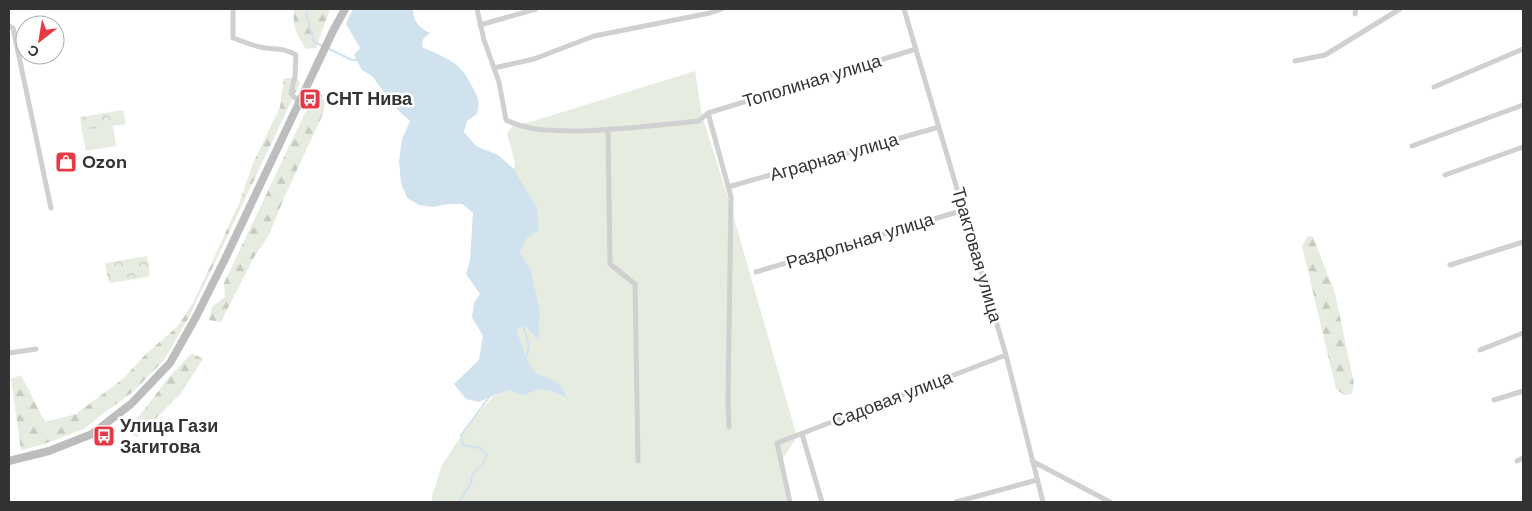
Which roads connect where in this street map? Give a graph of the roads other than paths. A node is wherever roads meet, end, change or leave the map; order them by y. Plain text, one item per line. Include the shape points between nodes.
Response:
1 (346, 9) edge
2 (477, 9) edge
3 (536, 9) edge
4 (722, 9) edge
5 (904, 9) edge
6 (1400, 9) edge
7 (233, 10) edge
8 (480, 25) junction
9 (9, 26) edge
10 (916, 48) junction
11 (1523, 50) edge
12 (1295, 61) dead end
13 (494, 68) junction
14 (1434, 87) dead end
15 (300, 102) junction
16 (1523, 105) edge
17 (708, 113) junction
18 (939, 127) junction
19 (608, 131) junction
20 (1412, 146) dead end
21 (1523, 147) edge
22 (1445, 175) dead end
23 (728, 187) junction
24 (51, 208) dead end
25 (964, 210) junction
26 (1523, 242) edge
27 (1450, 265) dead end
28 (756, 272) dead end
29 (1523, 333) edge
30 (36, 349) dead end
31 (1480, 350) dead end
32 (9, 353) edge
33 (1006, 355) junction
34 (1523, 391) edge
35 (1494, 400) dead end
36 (729, 427) dead end
37 (802, 434) junction
38 (1523, 458) edge
39 (1032, 460) junction
40 (9, 461) edge
41 (638, 461) dead end
42 (1518, 461) dead end
43 (1037, 480) junction
44 (790, 502) edge
45 (822, 502) edge
46 (956, 502) edge
47 (1043, 502) edge
48 (1110, 502) edge

1 - 15 main road via 332,31
2 - 8 street
3 - 8 street
4 - 13 street via 594,36 534,59
5 - 10 street, Трактовая улица
6 - 12 street via 1325,55
7 - 15 street via 233,38 296,55 291,93
8 - 13 street
9 - 24 street via 13,28
10 - 17 street, Тополиная улица
10 - 18 street, Трактовая улица
11 - 14 street
13 - 19 street, Тополиная улица via 506,120 548,131
15 - 40 main road via 225,259 170,363 131,404 92,434 49,451
16 - 20 street
17 - 19 street, Тополиная улица via 699,121
17 - 23 street
18 - 23 street, Аграрная улица
18 - 25 street, Трактовая улица
19 - 41 street via 610,264 635,284
21 - 22 street
23 - 36 street via 731,197
25 - 28 street, Раздольная улица
25 - 33 street, Трактовая улица
26 - 27 street
29 - 31 street
30 - 32 street
33 - 37 street, Садовая улица
33 - 39 street, Трактовая улица
34 - 35 street
37 - 44 street, Садовая улица via 777,443
37 - 45 street
38 - 42 street
39 - 43 street, Трактовая улица
39 - 48 street
43 - 46 street
43 - 47 street, Трактовая улица

